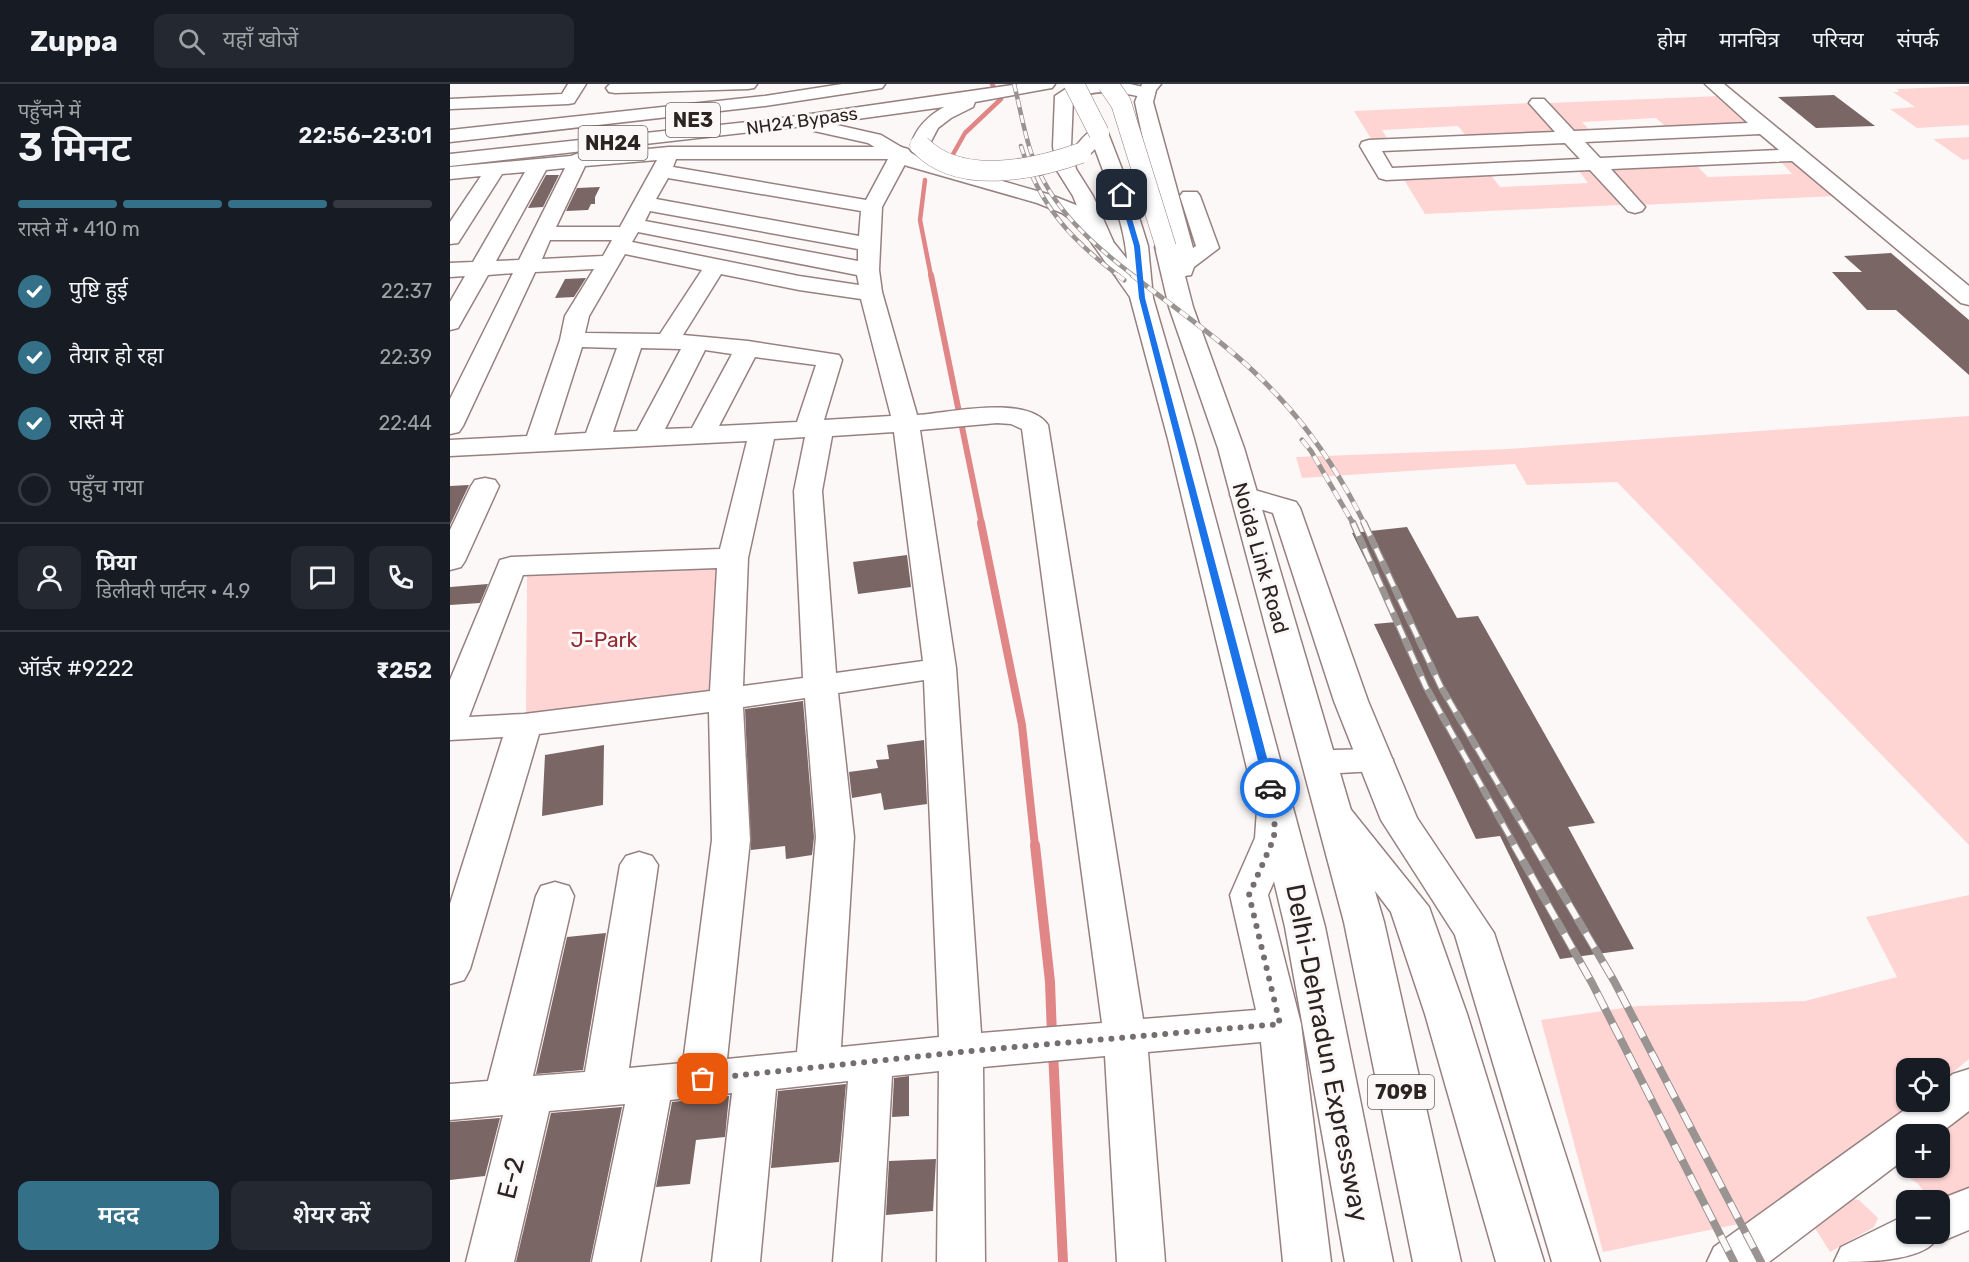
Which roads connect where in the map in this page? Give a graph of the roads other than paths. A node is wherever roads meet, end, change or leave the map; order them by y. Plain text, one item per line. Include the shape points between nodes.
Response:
1 (472, 84) edge
2 (507, 84) edge
3 (542, 84) edge
4 (747, 84) edge
5 (824, 84) edge
6 (1074, 84) edge
7 (1108, 84) edge
8 (1714, 84) edge
9 (1039, 85) edge
10 (616, 86) edge
11 (884, 87) edge
12 (1157, 89) edge
13 (582, 94) edge
14 (989, 95) junction
15 (533, 100) junction
16 (493, 102) junction
17 (454, 103) edge
18 (1538, 103) dead end
19 (1168, 123) dead end
20 (776, 125) junction
21 (450, 126) edge
22 (1764, 129) junction
23 (1099, 132) junction
24 (450, 136) edge
25 (1570, 137) junction
26 (912, 143) junction
27 (1173, 143) dead end
28 (450, 149) edge
29 (851, 154) junction
30 (1795, 155) junction
31 (579, 159) junction
32 (450, 160) edge
33 (666, 162) junction
34 (540, 164) junction
35 (1594, 164) junction
36 (496, 168) junction
37 (450, 173) edge
38 (1183, 174) dead end
39 (828, 186) junction
40 (643, 203) junction
41 (872, 207) junction
42 (1635, 207) dead end
43 (543, 234) junction
44 (450, 238) edge
45 (621, 241) junction
46 (1102, 241) junction
47 (1183, 264) junction
48 (529, 266) junction
49 (715, 266) junction
50 (481, 268) junction
51 (870, 269) junction
52 (450, 270) edge
53 (1142, 298) junction
54 (1969, 298) edge
55 (1180, 307) junction
56 (450, 323) edge
57 (572, 340) junction
58 (632, 340) junction
59 (668, 340) junction
60 (698, 342) junction
61 (748, 348) junction
62 (921, 423) junction
63 (450, 426) edge
64 (814, 430) junction
65 (762, 432) junction
66 (702, 434) junction
67 (647, 438) junction
68 (597, 440) junction
69 (538, 443) junction
70 (450, 448) edge
71 (485, 486) dead end
72 (1244, 495) junction
73 (733, 558) junction
74 (450, 561) edge
75 (940, 668) junction
76 (819, 686) junction
77 (726, 699) junction
78 (450, 722) edge
79 (524, 725) junction
80 (450, 729) edge
81 (1375, 760) junction
82 (1318, 762) junction
83 (1275, 810) junction
84 (1332, 811) junction
85 (639, 865) dead end
86 (555, 896) dead end
87 (450, 969) edge
88 (1280, 1024) junction
89 (1107, 1039) junction
90 (971, 1051) junction
91 (871, 1060) junction
92 (818, 1066) junction
93 (756, 1073) junction
94 (703, 1079) junction
95 (651, 1084) junction
96 (604, 1088) junction
97 (1969, 1088) edge
98 (518, 1094) junction
99 (450, 1102) edge
100 (1969, 1208) edge
101 (1950, 1217) edge
102 (1896, 1243) edge
103 (490, 1262) edge
104 (616, 1262) edge
105 (736, 1262) edge
106 (857, 1262) edge
107 (961, 1262) edge
108 (1141, 1262) edge
109 (1307, 1262) edge
110 (1369, 1262) edge
111 (1437, 1262) edge
112 (1520, 1262) edge
113 (1576, 1262) edge
114 (1731, 1262) edge
115 (1858, 1262) edge

1 - 17 main road
2 - 16 main road
3 - 15 main road
4 - 10 main road
5 - 21 main road, NH24 Bypass
6 - 23 main road, bridge
7 - 55 main road, Noida Link Road, bridge via 1121,103 1166,247
8 - 22 main road
9 - 14 main road, NH24 Bypass / NH24
10 - 13 main road via 611,96
11 - 24 main road, NE3
11 - 28 main road, NE3 via 576,137
12 - 46 main road via 1083,86 1064,96 1062,146 1066,169 1083,196
12 - 47 main road via 1144,102 1182,242
13 - 15 main road
14 - 20 main road, NH24 Bypass / NH24
14 - 26 main road via 941,115
15 - 16 main road
16 - 17 main road
18 - 25 main road
19 - 27 main road
20 - 26 main road via 820,127
20 - 32 main road, NH24 Bypass / NH24
22 - 25 main road
22 - 30 main road
23 - 26 main road, bridge via 1081,153 1023,169 952,166 935,160 920,145
23 - 53 main road via 1137,246
25 - 35 main road
25 - 35 main road via 1369,146 1386,174 1500,168 1510,181 1578,177 1568,165
26 - 29 main road
26 - 41 main road
26 - 46 main road via 911,161 1069,209 1087,222
29 - 33 main road
29 - 39 main road
30 - 35 main road via 1764,156 1776,168 1720,172 1706,159
30 - 54 main road
31 - 33 main road
31 - 34 main road
31 - 43 main road
33 - 39 main road
33 - 40 main road
34 - 36 main road
34 - 50 main road
35 - 42 main road
36 - 37 main road
36 - 44 main road
38 - 47 main road via 1208,248
39 - 41 main road
40 - 45 main road
40 - 51 main road
41 - 51 main road
43 - 45 main road
43 - 48 main road
45 - 48 main road
45 - 49 main road
45 - 51 main road
45 - 57 main road via 577,316
46 - 53 main road
47 - 55 main road
48 - 50 main road
48 - 63 main road
49 - 51 main road via 855,292
49 - 59 main road
50 - 52 main road
50 - 56 main road
51 - 62 main road
53 - 83 main road
55 - 72 main road, Noida Link Road via 1227,435
57 - 58 main road
57 - 69 main road
58 - 59 main road
58 - 68 main road
59 - 60 main road
60 - 61 main road
60 - 67 main road
61 - 64 main road via 830,360
61 - 66 main road
62 - 64 main road
62 - 75 main road
62 - 89 main road via 988,416 1027,419 1035,425
64 - 65 main road
64 - 76 main road via 808,491
65 - 66 main road
65 - 73 main road
66 - 67 main road
67 - 68 main road
68 - 69 main road
69 - 70 main road
71 - 74 main road
72 - 81 main road via 1286,508 1351,702
72 - 82 main road, Noida Link Road
73 - 77 main road
73 - 78 main road via 511,566
75 - 76 main road
75 - 90 main road
76 - 77 main road
76 - 92 main road via 835,837
77 - 79 main road
77 - 94 main road via 731,840
79 - 80 main road
79 - 87 main road
81 - 82 main road
81 - 113 main road via 1399,820 1474,933
82 - 84 main road, Noida Link Road
83 - 88 main road via 1274,838 1249,895
83 - 110 main road, Delhi-Dehradun Expressway / 709B via 1305,927
84 - 111 main road, 709B via 1364,922
84 - 112 main road via 1409,907 1446,1014
85 - 96 main road
86 - 98 main road, E-2
88 - 89 main road
88 - 109 main road
89 - 90 main road
89 - 108 main road
90 - 91 main road
90 - 107 main road
91 - 92 main road
91 - 106 main road
92 - 93 main road
93 - 94 main road
93 - 105 main road
94 - 95 main road
95 - 96 main road
95 - 104 main road
96 - 98 main road
97 - 114 main road
98 - 99 main road
98 - 103 main road, E-2
100 - 101 main road
102 - 115 main road

